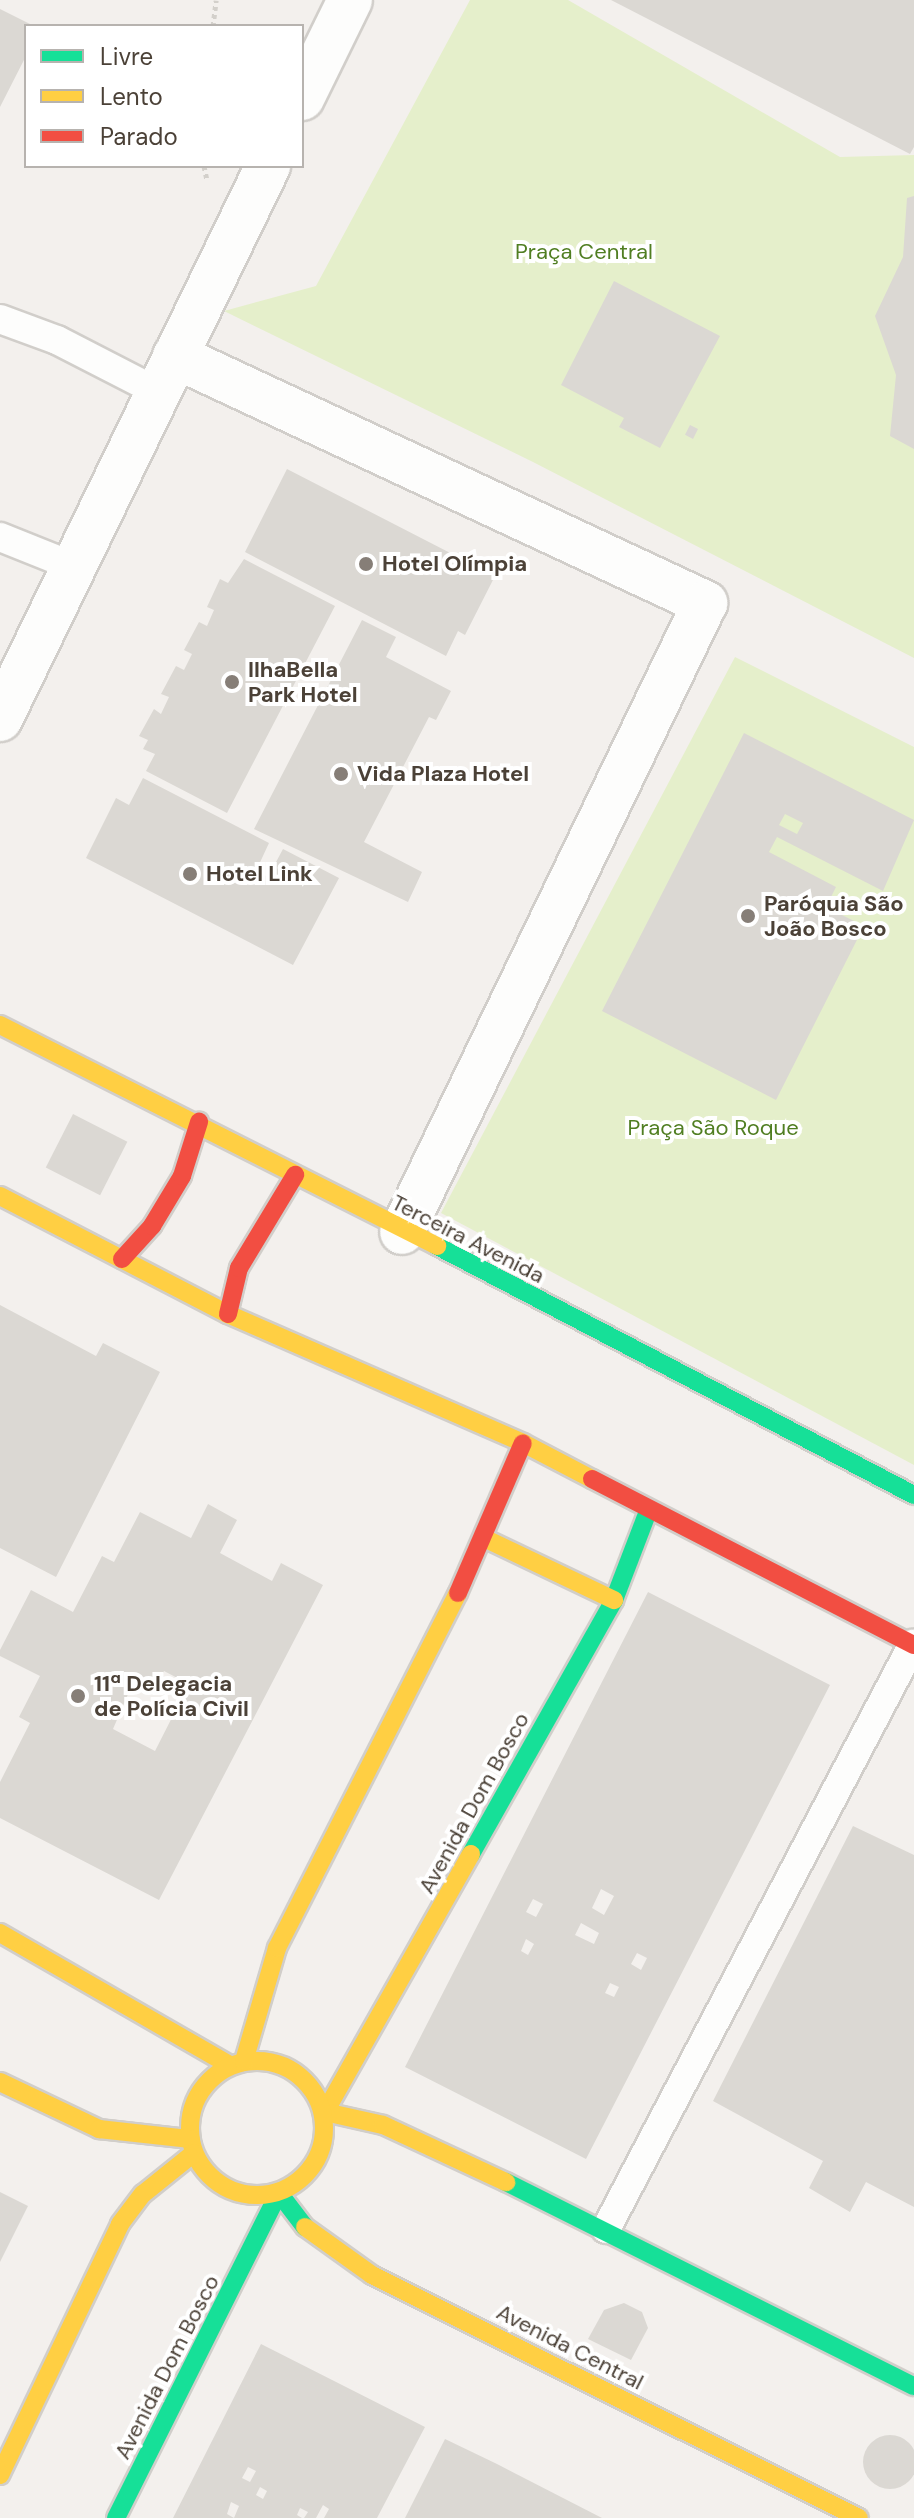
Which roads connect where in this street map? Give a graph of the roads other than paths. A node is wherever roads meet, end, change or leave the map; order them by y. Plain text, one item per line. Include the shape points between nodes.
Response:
1 (350, 0) edge
2 (304, 94) edge
3 (267, 168) edge
4 (0, 319) edge
5 (167, 374) junction
6 (0, 537) edge
7 (75, 567) junction
8 (0, 719) edge
9 (0, 1025) edge
10 (199, 1122) junction
11 (295, 1175) junction
12 (0, 1196) edge
13 (402, 1232) junction
14 (122, 1259) junction
15 (228, 1314) junction
16 (523, 1443) junction
17 (914, 1495) edge
18 (649, 1509) junction
19 (486, 1539) junction
20 (614, 1600) junction
21 (914, 1645) edge
22 (0, 1933) edge
23 (237, 2063) junction
24 (0, 2082) edge
25 (325, 2112) junction
26 (192, 2146) junction
27 (279, 2193) junction
28 (606, 2229) junction
29 (914, 2386) edge
30 (0, 2475) edge
31 (116, 2518) edge
32 (859, 2518) edge

1 - 2 street
3 - 5 street
4 - 5 lane
5 - 7 street
5 - 13 street via 705,603
6 - 7 lane
7 - 8 street
9 - 10 street, Terceira Avenida
10 - 11 street, Terceira Avenida
10 - 14 street via 182,1176 152,1226
11 - 13 street, Terceira Avenida
11 - 15 street via 239,1268
12 - 14 street
13 - 17 street, Terceira Avenida
14 - 15 street
15 - 16 street
16 - 18 street
16 - 19 street
18 - 20 street, Avenida Dom Bosco
18 - 21 street
19 - 20 street
19 - 23 street via 277,1948
20 - 25 street, Avenida Dom Bosco
21 - 28 lane
22 - 23 street
23 - 25 street via 271,2060 295,2070
23 - 26 street via 207,2083 192,2109
24 - 26 street via 99,2129
25 - 27 street via 319,2156 308,2175
25 - 28 street via 383,2125
26 - 27 street via 224,2187 245,2195
26 - 30 street via 120,2224
27 - 31 street, Avenida Dom Bosco
27 - 32 street, Avenida Central via 303,2225 372,2275
28 - 29 street

